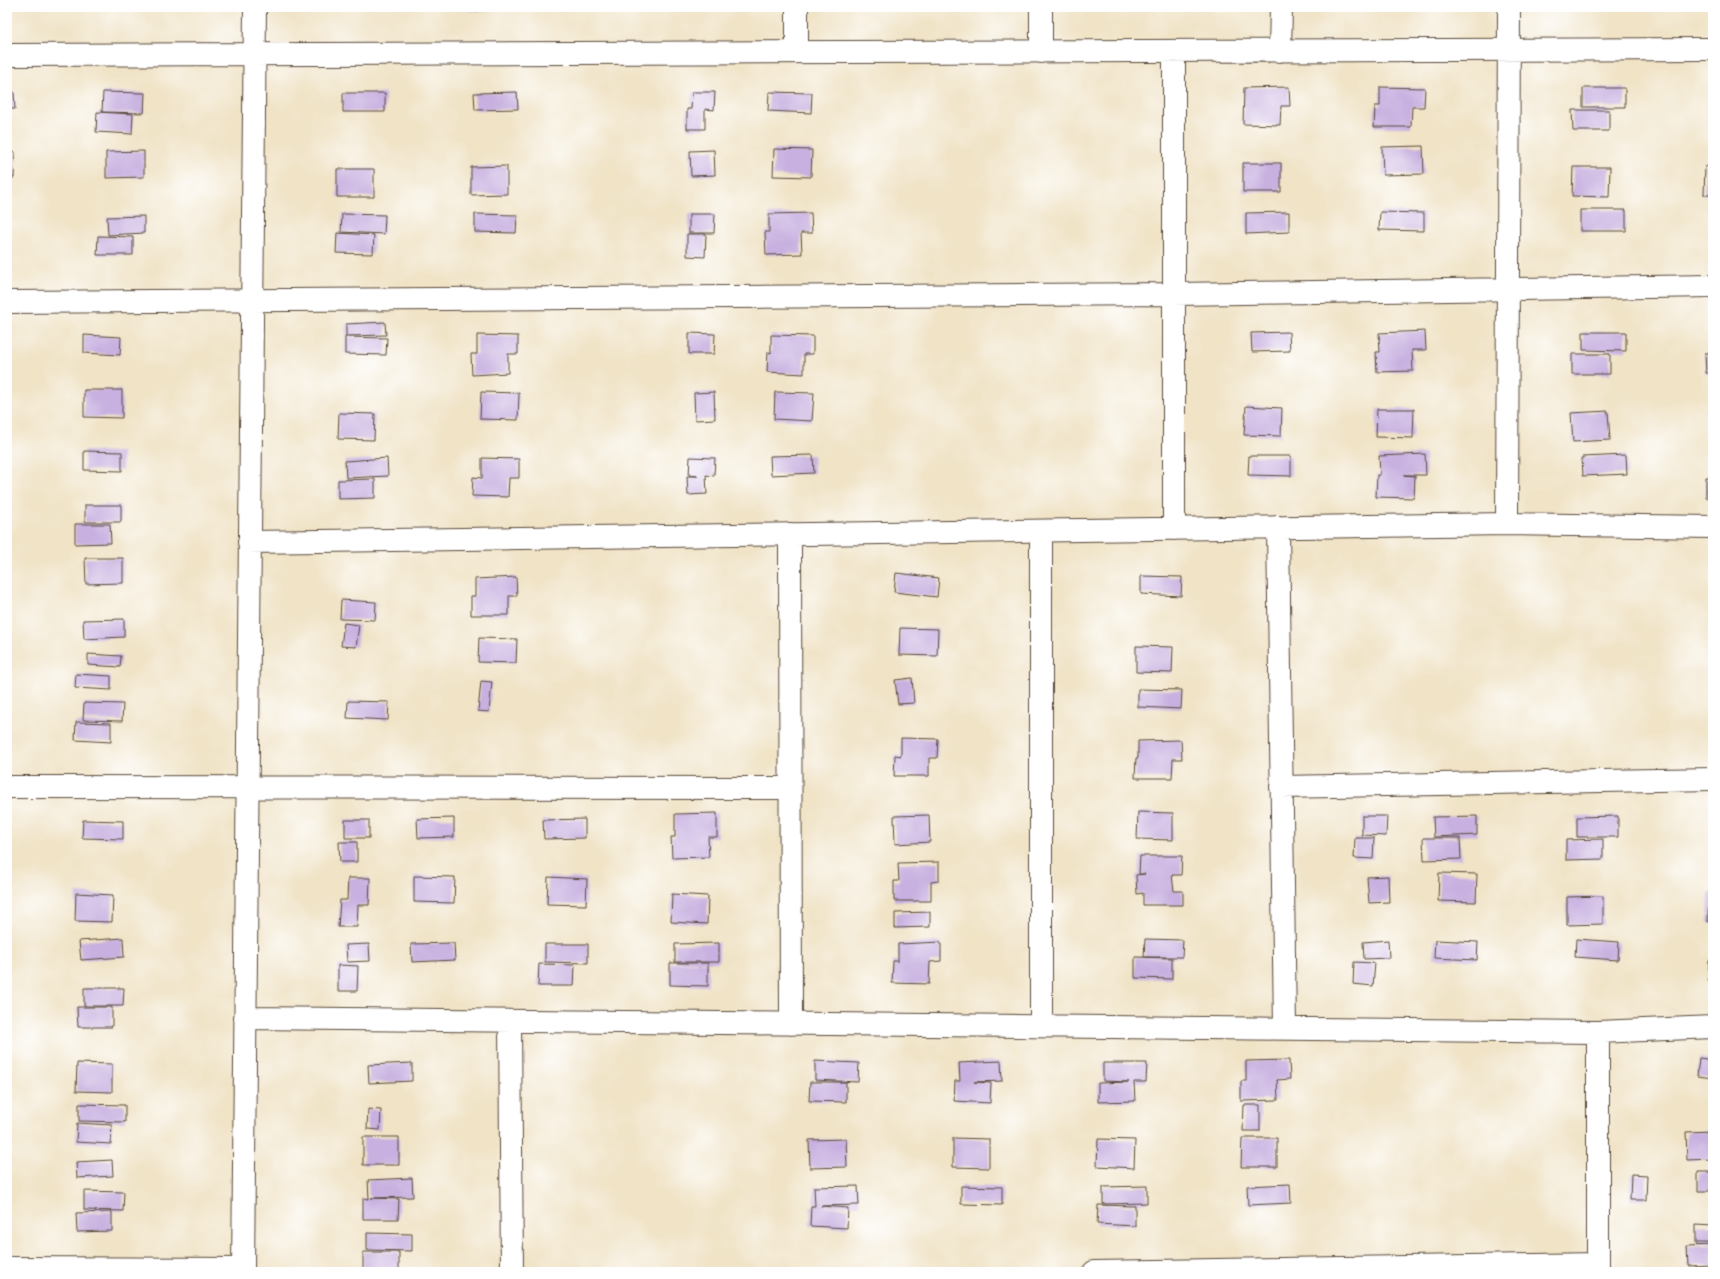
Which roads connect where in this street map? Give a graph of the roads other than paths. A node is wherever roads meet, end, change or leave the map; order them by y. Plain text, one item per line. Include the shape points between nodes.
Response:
1 (255, 7) edge
2 (797, 7) edge
3 (1041, 7) edge
4 (1281, 7) edge
5 (1509, 7) edge
6 (1713, 49) edge
7 (1509, 50) junction
8 (1174, 51) junction
9 (1280, 51) junction
10 (797, 52) junction
11 (1041, 52) junction
12 (254, 54) junction
13 (7, 55) edge
14 (1713, 286) edge
15 (1506, 289) junction
16 (1174, 294) junction
17 (252, 300) junction
18 (7, 302) edge
19 (1506, 524) junction
20 (1278, 527) junction
21 (1713, 527) edge
22 (1174, 529) junction
23 (1041, 531) junction
24 (790, 534) junction
25 (249, 542) junction
26 (1713, 779) edge
27 (7, 787) edge
28 (247, 787) junction
29 (1281, 787) junction
30 (790, 788) junction
31 (245, 1018) junction
32 (510, 1021) junction
33 (791, 1024) junction
34 (1041, 1026) junction
35 (1713, 1027) edge
36 (1285, 1028) junction
37 (1598, 1032) junction
38 (7, 1268) edge
39 (1598, 1268) edge
40 (243, 1271) edge
41 (512, 1272) edge
42 (1094, 1272) edge

1 - 12 street
2 - 10 street
3 - 11 street
4 - 9 street
5 - 7 street
6 - 7 street
7 - 9 street
7 - 15 street
8 - 9 street
8 - 11 street
8 - 16 street
10 - 11 street
10 - 12 street
12 - 13 street
12 - 17 street
14 - 15 street
15 - 16 street
15 - 19 street
16 - 17 street
16 - 22 street
17 - 18 street
17 - 25 street
19 - 20 street
19 - 21 street
20 - 22 street
20 - 29 street
22 - 23 street
23 - 24 street
23 - 34 street
24 - 25 street
24 - 30 street
25 - 28 street
26 - 29 street
27 - 28 street
28 - 30 street
28 - 31 street
29 - 36 street
30 - 33 street
31 - 32 street
31 - 40 street
32 - 33 street
32 - 41 street
33 - 34 street
34 - 36 street
35 - 37 street
36 - 37 street
37 - 39 street
38 - 40 street
39 - 42 street

